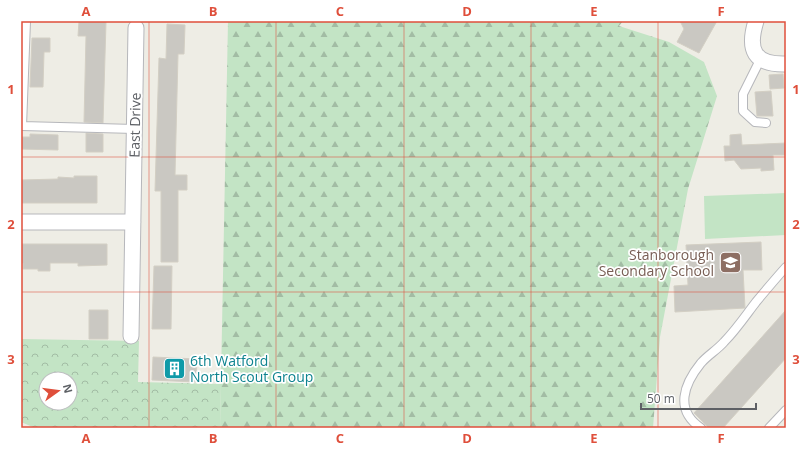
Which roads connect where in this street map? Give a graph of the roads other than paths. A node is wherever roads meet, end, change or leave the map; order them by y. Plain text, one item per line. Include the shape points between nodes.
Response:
1 (26, 21) edge
2 (756, 21) edge
3 (136, 28) dead end
4 (760, 60) junction
5 (786, 64) edge
6 (766, 123) dead end
7 (135, 129) junction
8 (21, 222) edge
9 (133, 222) junction
10 (786, 267) edge
11 (131, 336) dead end
12 (786, 410) edge
13 (701, 428) edge
14 (769, 428) edge

1 - 7 lane via 22,126
2 - 4 street via 751,35 754,52
3 - 7 street, East Drive
4 - 5 street
4 - 6 lane via 743,94 743,111 754,122
7 - 9 street, East Drive
8 - 9 street
9 - 11 street, East Drive
10 - 13 lane via 724,343 702,362 686,387 685,410
12 - 14 lane

